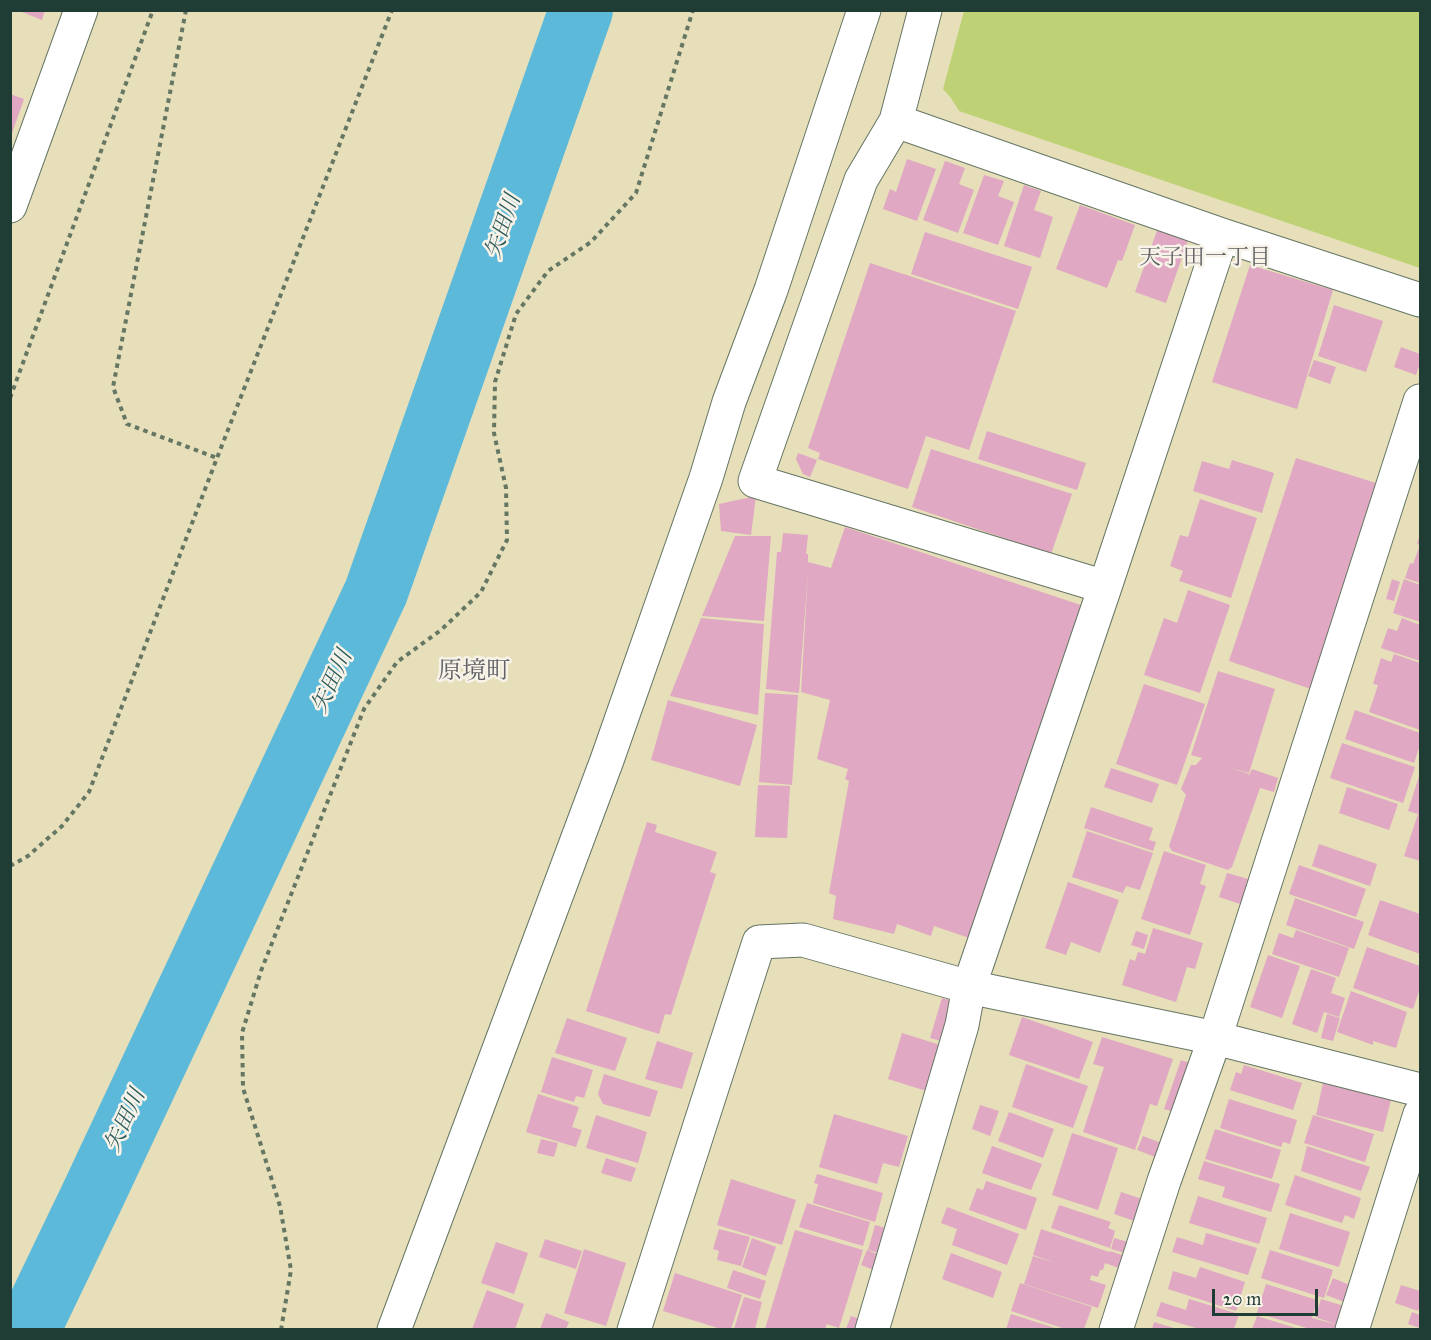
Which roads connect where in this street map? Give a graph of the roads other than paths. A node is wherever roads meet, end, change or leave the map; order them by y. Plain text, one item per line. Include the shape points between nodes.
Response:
1 (81, 10) edge
2 (864, 10) edge
3 (925, 10) edge
4 (896, 121) junction
5 (12, 198) edge
6 (1222, 236) junction
7 (1420, 300) edge
8 (1420, 401) edge
9 (1105, 587) junction
10 (969, 987) junction
11 (1215, 1038) junction
12 (1420, 1090) edge
13 (1420, 1114) edge
14 (394, 1329) edge
15 (634, 1329) edge
16 (872, 1329) edge
17 (1116, 1329) edge
18 (1353, 1329) edge

1 - 5 street
2 - 14 street via 611,749
3 - 4 street
4 - 6 street
4 - 9 street via 861,180 755,481
6 - 7 street
6 - 9 street
8 - 11 street
9 - 10 street
10 - 11 street
10 - 15 street via 802,940 759,942
10 - 16 street via 962,1025
11 - 12 street
11 - 17 street
13 - 18 street

